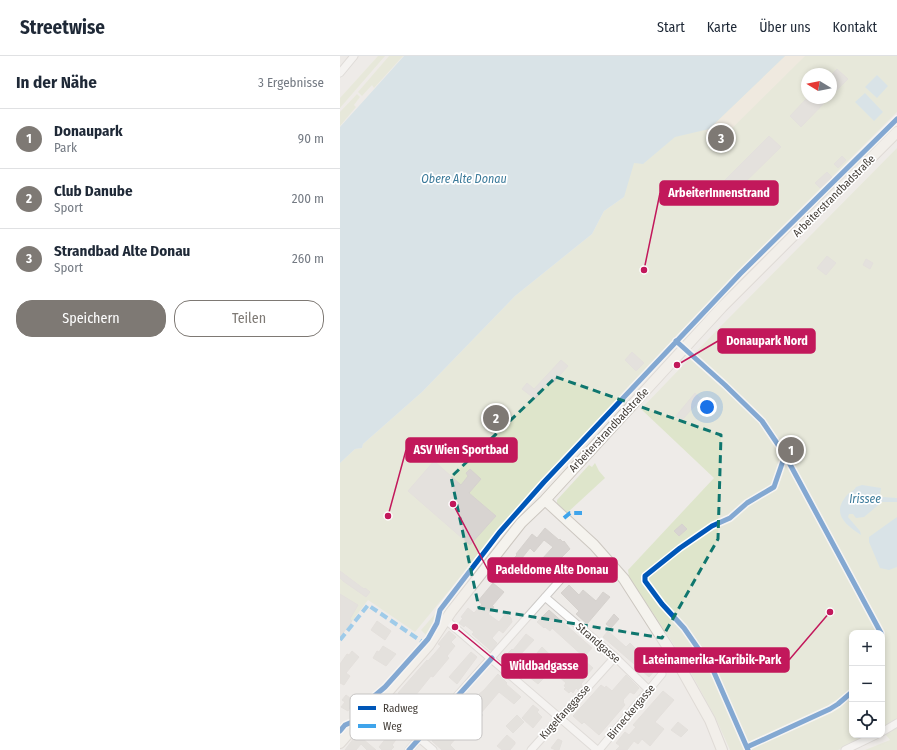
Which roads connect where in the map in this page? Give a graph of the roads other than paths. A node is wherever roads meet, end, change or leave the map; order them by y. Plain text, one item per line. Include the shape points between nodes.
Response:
1 (354, 56) edge
2 (340, 73) edge
3 (897, 132) edge
4 (545, 500) junction
5 (570, 569) dead end
6 (545, 597) junction
7 (446, 620) junction
8 (615, 657) junction
9 (492, 658) junction
10 (662, 674) dead end
11 (649, 690) junction
12 (386, 694) edge
13 (459, 694) edge
14 (560, 718) junction
15 (897, 723) edge
16 (885, 730) edge
17 (350, 732) edge
18 (870, 738) edge
19 (417, 740) edge
20 (421, 740) edge
21 (340, 743) edge
22 (409, 750) edge
23 (433, 750) edge
24 (531, 750) edge
25 (598, 750) edge
26 (722, 750) edge
27 (845, 750) edge

1 - 2 street
3 - 4 main road, Arbeiterstrandbadstraße via 722,307
4 - 7 main road, Arbeiterstrandbadstraße via 511,535
4 - 26 main road via 594,545 624,579 678,663 710,720
5 - 6 street
6 - 8 street, Strandgasse
6 - 9 street
7 - 9 street
7 - 12 main road, Arbeiterstrandbadstraße via 429,645
8 - 11 street, Strandgasse
8 - 14 street, Kugelfanggasse
9 - 13 street
9 - 14 street
10 - 11 street, Birneckergasse
11 - 25 street, Birneckergasse
14 - 24 street, Kugelfanggasse
14 - 25 street
15 - 16 street
17 - 21 main road, Arbeiterstrandbadstraße
18 - 27 street
19 - 22 street
20 - 23 street

